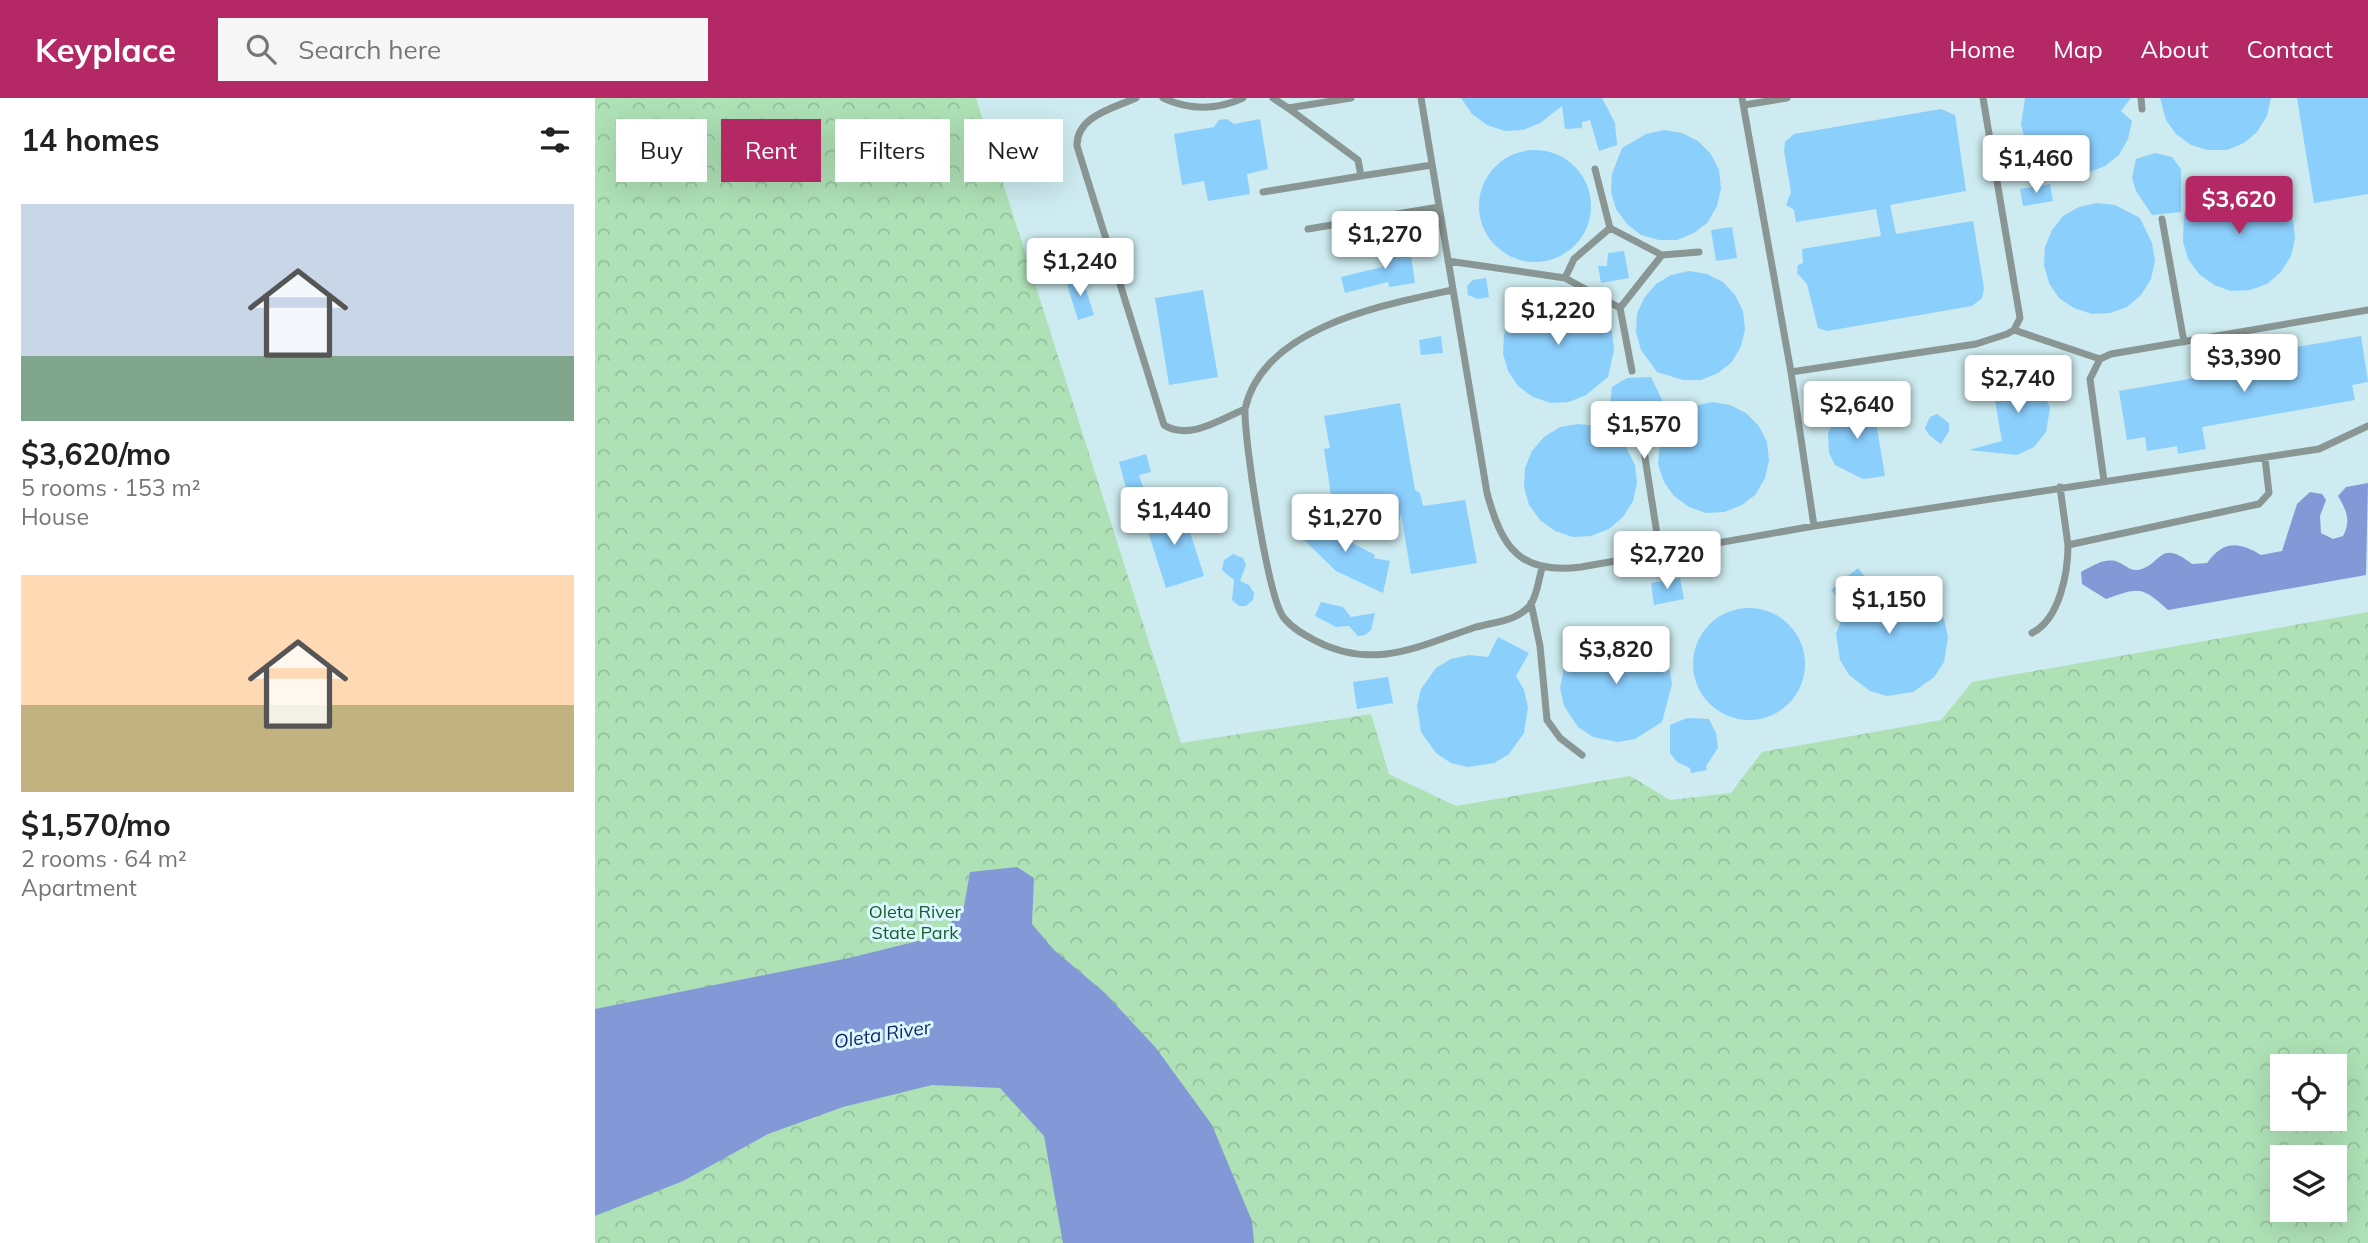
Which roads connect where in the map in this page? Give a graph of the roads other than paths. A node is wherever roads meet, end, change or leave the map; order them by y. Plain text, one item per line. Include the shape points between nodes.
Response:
1 (1136, 98) edge
2 (1163, 98) edge
3 (1243, 98) edge
4 (1273, 98) edge
5 (1351, 98) edge
6 (1421, 98) edge
7 (1787, 98) edge
8 (1983, 98) edge
9 (2141, 98) edge
10 (1743, 101) edge
11 (1288, 108) junction
12 (2142, 109) dead end
13 (1432, 165) junction
14 (1595, 169) dead end
15 (1361, 176) junction
16 (1263, 192) dead end
17 (1440, 207) junction
18 (2162, 219) dead end
19 (1610, 228) junction
20 (1308, 229) dead end
21 (1699, 252) dead end
22 (1662, 255) junction
23 (1448, 261) junction
24 (1565, 278) junction
25 (1452, 290) junction
26 (1620, 308) junction
27 (2368, 310) edge
28 (2014, 330) junction
29 (2184, 342) junction
30 (2100, 359) junction
31 (1632, 371) dead end
32 (1791, 372) junction
33 (1245, 410) junction
34 (2368, 425) edge
35 (1644, 451) dead end
36 (2265, 458) junction
37 (2104, 481) junction
38 (2060, 487) junction
39 (1814, 526) junction
40 (2068, 545) junction
41 (1660, 553) junction
42 (1542, 568) junction
43 (1531, 603) junction
44 (2032, 633) dead end
45 (1582, 755) dead end

1 - 33 lane via 1086,122 1077,146 1164,425 1190,431
2 - 3 lane via 1201,107
4 - 11 lane
5 - 11 lane
6 - 13 lane
7 - 10 lane
8 - 28 lane via 2020,318
9 - 12 lane
10 - 32 lane
11 - 15 lane via 1358,160
13 - 15 lane
13 - 17 lane
14 - 19 lane
15 - 16 lane
17 - 20 lane
17 - 23 lane
18 - 29 lane
19 - 22 lane
19 - 24 lane via 1574,259
21 - 22 lane
22 - 26 lane
23 - 24 lane
23 - 25 lane
24 - 26 lane
25 - 33 lane via 1358,313 1313,333 1267,368 1248,394
25 - 42 lane via 1495,522 1503,541 1520,558
26 - 31 lane
27 - 29 lane
28 - 30 lane
28 - 32 lane via 1976,344
29 - 30 lane
30 - 37 lane via 2090,379
32 - 39 lane
33 - 43 lane via 1246,441 1276,607 1298,631 1352,654 1398,653 1509,620
34 - 36 lane via 2319,449
35 - 41 lane
36 - 37 lane
36 - 40 lane via 2269,493 2259,505
37 - 38 lane
38 - 39 lane
38 - 40 lane
39 - 41 lane
40 - 44 lane via 2068,563 2055,605 2039,630
41 - 42 lane via 1561,570
42 - 43 lane
43 - 45 lane via 1547,720 1560,738

